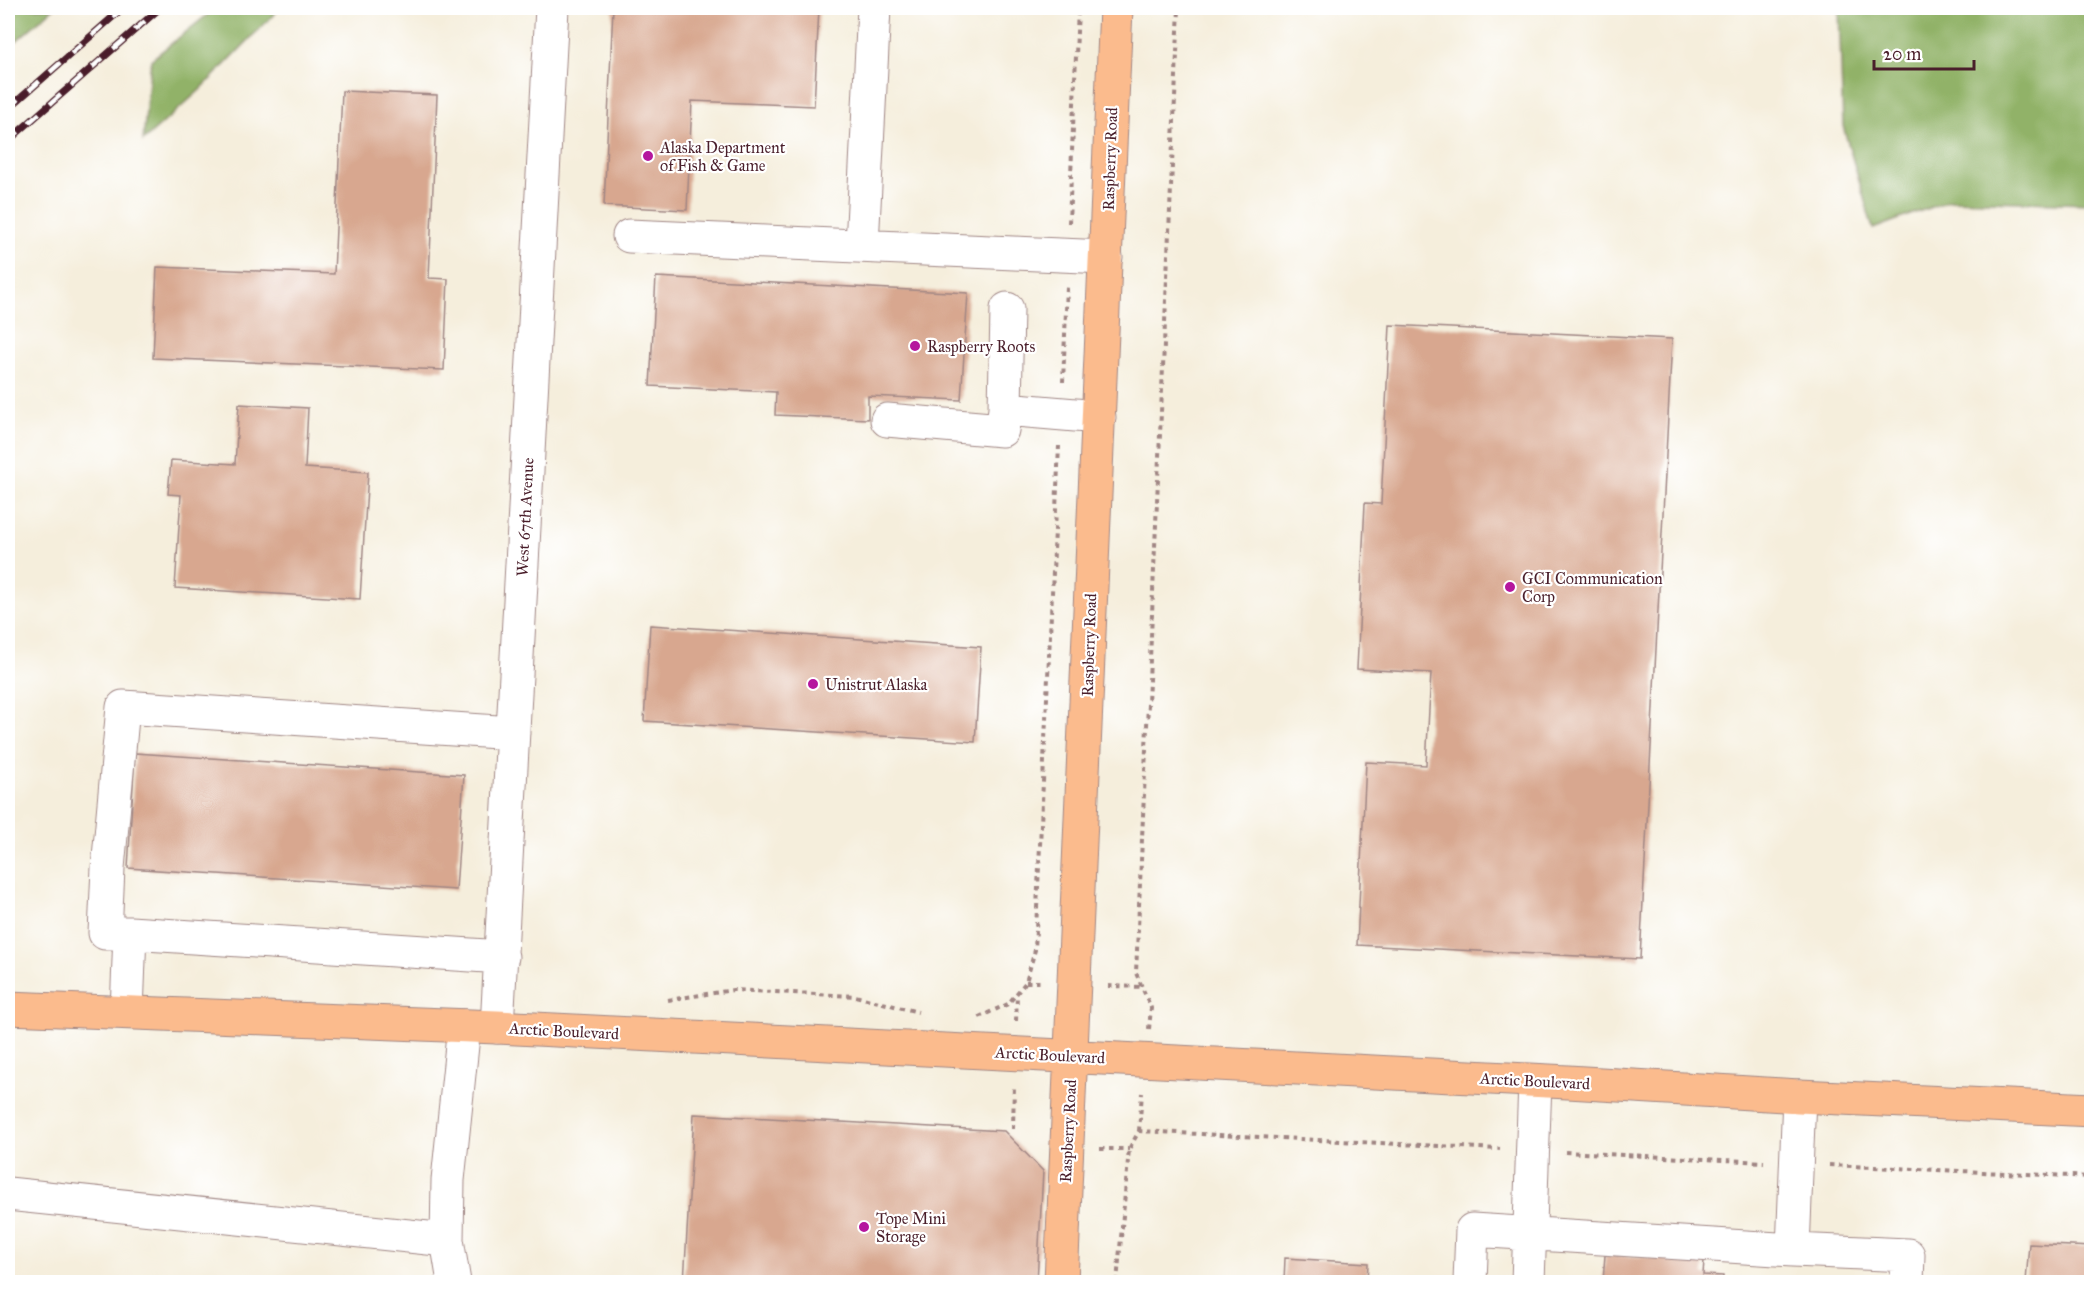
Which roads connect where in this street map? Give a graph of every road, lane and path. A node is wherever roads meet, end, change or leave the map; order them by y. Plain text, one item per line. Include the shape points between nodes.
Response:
1 (552, 8) edge
2 (874, 8) edge
3 (1078, 8) edge
4 (1116, 8) edge
5 (1179, 8) edge
6 (629, 236) dead end
7 (862, 245) junction
8 (1068, 255) junction
9 (1106, 257) junction
10 (1007, 309) dead end
11 (1005, 409) junction
12 (1061, 414) junction
13 (1099, 417) junction
14 (886, 420) dead end
15 (513, 733) junction
16 (130, 933) junction
17 (502, 957) junction
18 (666, 1000) dead end
19 (8, 1008) edge
20 (1151, 1008) dead end
21 (127, 1012) junction
22 (927, 1015) dead end
23 (975, 1019) dead end
24 (464, 1026) junction
25 (497, 1027) junction
26 (1071, 1057) junction
27 (1535, 1081) junction
28 (1799, 1096) junction
29 (2091, 1110) edge
30 (8, 1194) edge
31 (1530, 1233) junction
32 (447, 1240) junction
33 (1793, 1250) junction
34 (454, 1282) edge
35 (1061, 1282) edge
36 (1470, 1282) edge
37 (1528, 1282) edge
38 (1907, 1282) edge

1 - 15 street, West 67th Avenue
2 - 7 street
3 - 8 path
4 - 9 main road, Raspberry Road
5 - 20 path via 1136,974
6 - 7 street
7 - 8 street
8 - 9 street
8 - 12 path
9 - 13 main road, Raspberry Road
10 - 11 street
11 - 12 street
11 - 14 street via 1002,430
12 - 13 street
12 - 23 path via 1035,950 1026,981 1008,1004
13 - 26 main road, Raspberry Road
15 - 16 street via 123,707 105,933
15 - 17 street, West 67th Avenue
16 - 17 street
16 - 21 street
17 - 25 street, West 67th Avenue
18 - 22 path via 733,990 855,996
19 - 21 main road, Arctic Boulevard
21 - 24 main road, Arctic Boulevard
24 - 25 main road, Arctic Boulevard
24 - 32 street via 448,1180
25 - 26 main road, Arctic Boulevard
26 - 27 main road, Arctic Boulevard
26 - 35 main road, Raspberry Road
27 - 28 main road, Arctic Boulevard
27 - 31 street
28 - 29 main road, Arctic Boulevard
28 - 33 street
30 - 32 street
31 - 33 street
31 - 36 street via 1473,1230
31 - 37 street
32 - 34 street
33 - 38 street via 1908,1255

